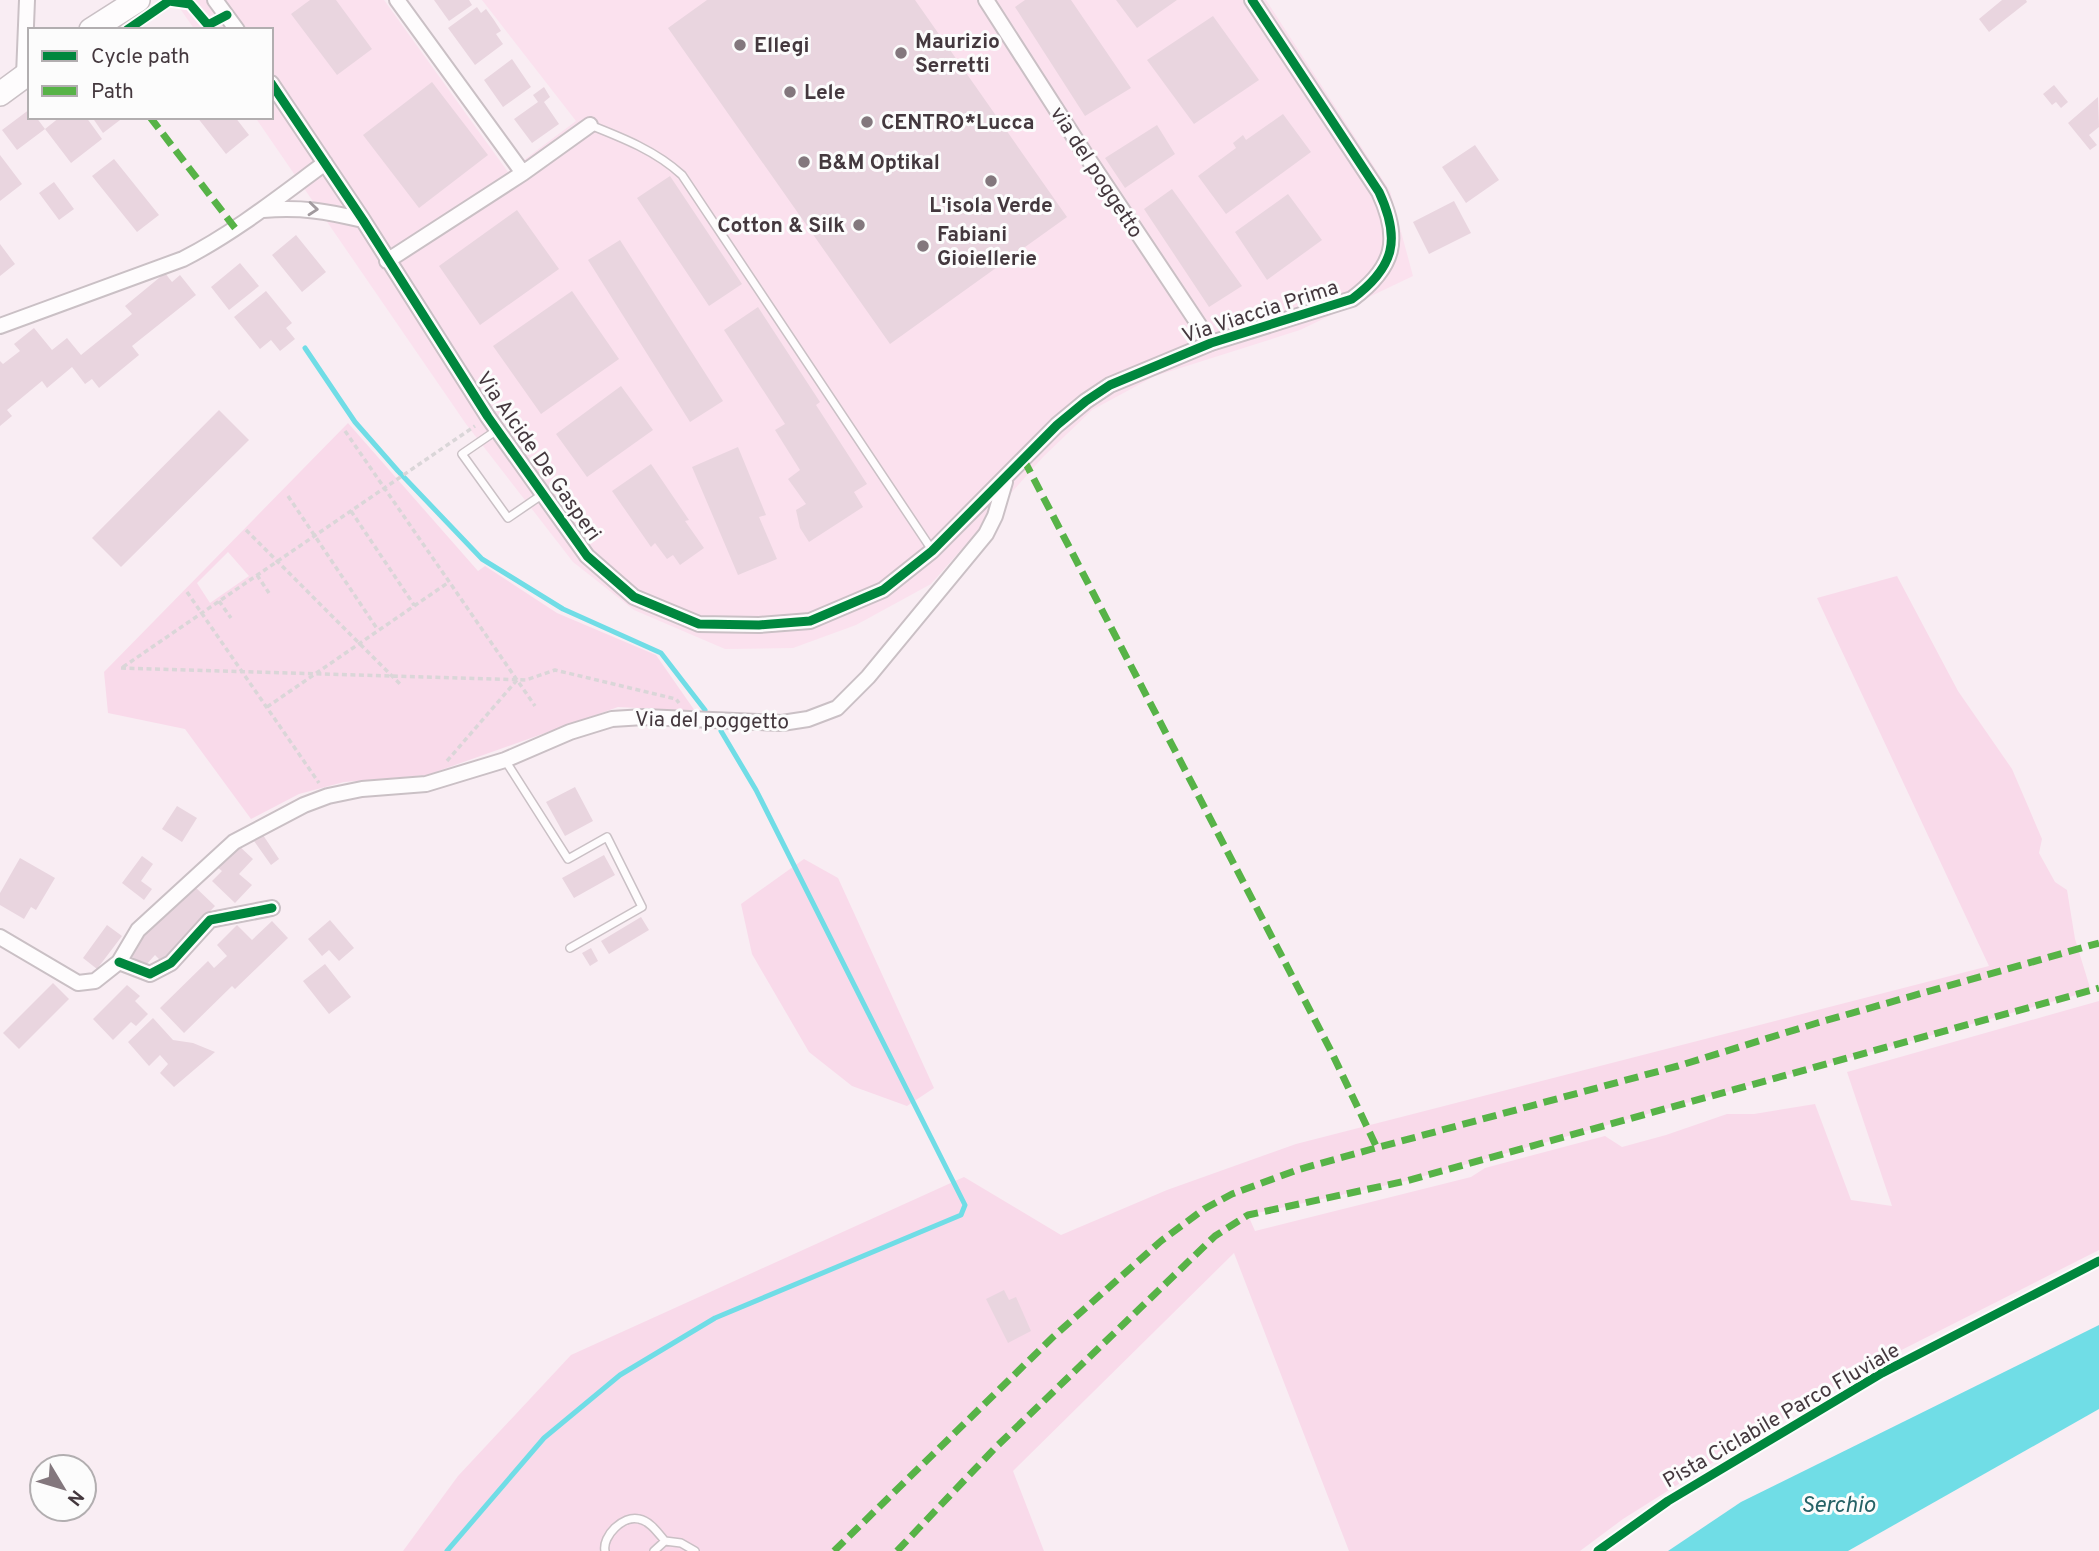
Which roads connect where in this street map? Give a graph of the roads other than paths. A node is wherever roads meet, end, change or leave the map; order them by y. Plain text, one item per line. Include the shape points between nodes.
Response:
1 (27, 0) edge
2 (138, 0) edge
3 (397, 0) edge
4 (986, 0) edge
5 (1252, 0) edge
6 (219, 2) edge
7 (121, 7) edge
8 (94, 28) edge
9 (236, 28) edge
10 (27, 74) edge
11 (273, 86) edge
12 (0, 94) edge
13 (590, 125) joint
14 (325, 163) junction
15 (523, 173) junction
16 (261, 210) junction
17 (363, 220) junction
18 (387, 261) junction
19 (0, 326) edge
20 (1211, 343) junction
21 (498, 430) junction
22 (1001, 482) junction
23 (543, 494) junction
24 (932, 551) junction
25 (506, 761) junction
26 (272, 908) dead end
27 (0, 937) edge
28 (570, 948) dead end
29 (119, 962) junction
30 (665, 1541) junction
31 (605, 1551) edge
32 (654, 1551) edge
33 (695, 1551) edge

1 - 10 street
2 - 7 main road
3 - 15 street
4 - 20 street, via del poggetto
5 - 20 street, Via Viaccia Prima via 1379,192 1393,233 1378,274 1352,299
6 - 9 street
7 - 8 main road
10 - 12 main road
11 - 14 street, Via Alcide De Gasperi
13 - 15 street
13 - 24 lane via 633,141 682,175
14 - 16 street
14 - 17 street, Via Alcide De Gasperi
15 - 18 street
16 -> 17 street via 323,210
16 - 19 street via 183,259
17 - 18 street, Via Alcide De Gasperi
18 - 21 street, Via Alcide De Gasperi
20 - 22 street, Via Viaccia Prima via 1110,385 1057,425
21 - 23 street, Via Alcide De Gasperi
21 - 23 lane via 462,454 508,518
22 - 24 street, Via Alcide De Gasperi
22 - 25 street, Via del poggetto via 995,516 986,534 837,708 782,723 612,719
23 - 24 street, Via Alcide De Gasperi via 587,556 634,597 699,624 810,621 883,590
25 - 28 lane via 568,859 607,837 642,907
25 - 29 street, Via del poggetto via 426,785 328,796 234,842 138,930
26 - 29 street via 210,920 171,963 150,974
27 - 29 street via 78,984 95,981
30 - 31 lane via 649,1524 628,1519 609,1535
30 - 32 lane
30 - 33 lane

